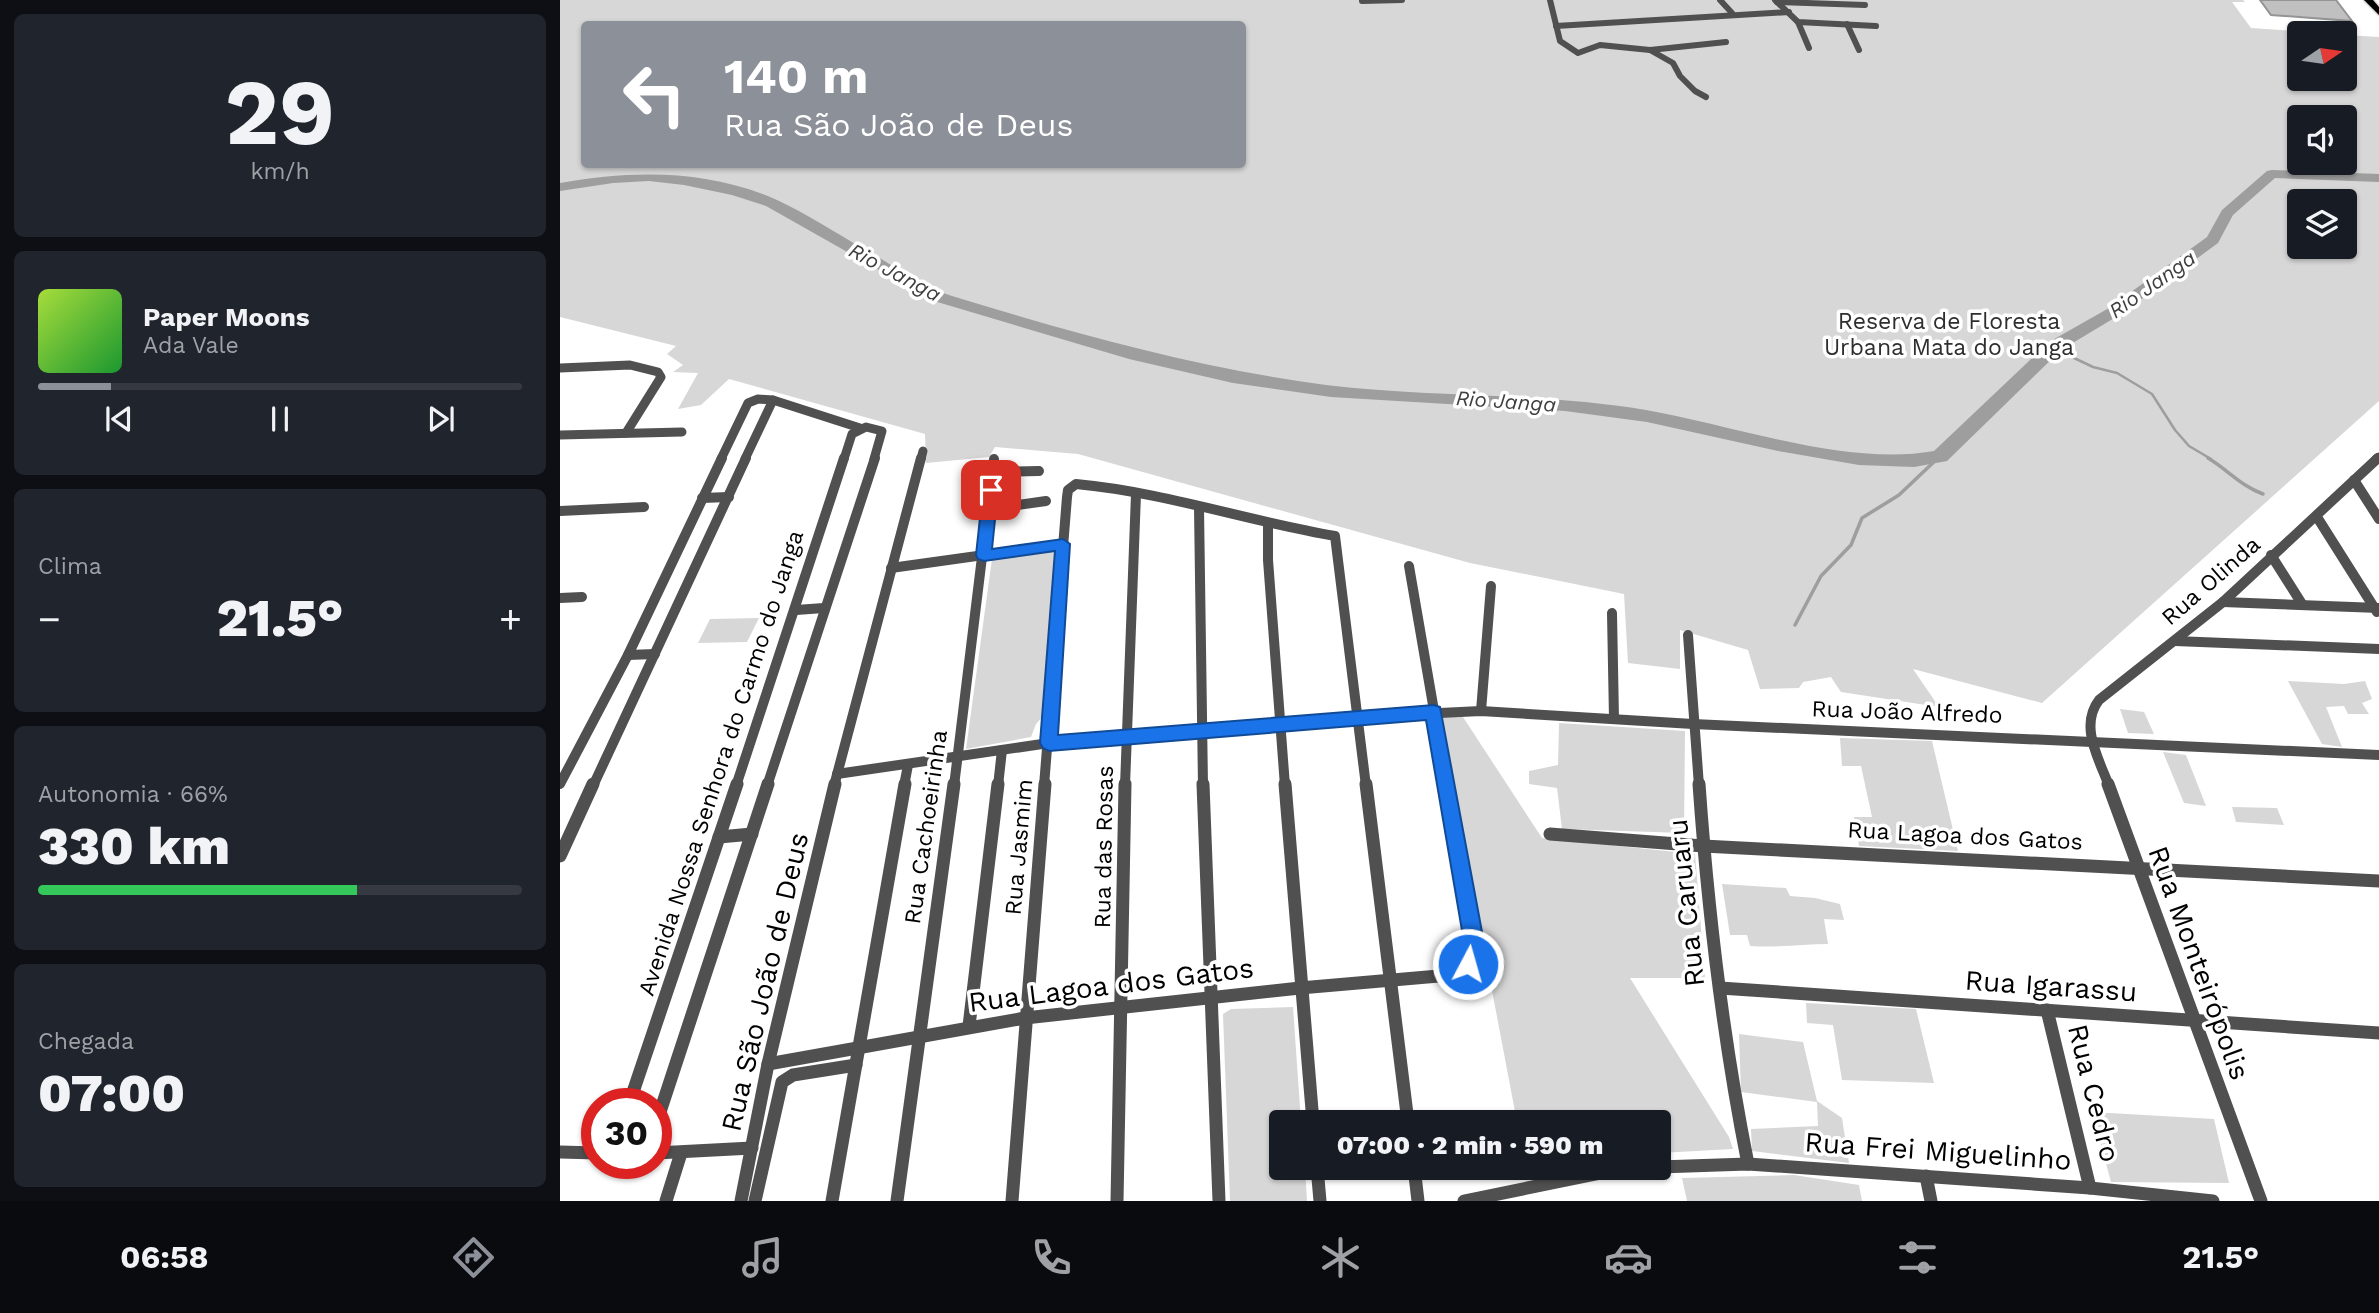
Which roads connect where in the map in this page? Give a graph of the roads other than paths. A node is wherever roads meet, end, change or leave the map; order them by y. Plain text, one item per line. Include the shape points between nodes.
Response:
1 (1402, 0) edge
2 (1550, 0) edge
3 (1720, 0) edge
4 (2368, 0) edge
5 (1362, 1) edge
6 (1776, 1) edge
7 (1865, 5) dead end
8 (1789, 12) junction
9 (2379, 12) edge
10 (1732, 13) junction
11 (1798, 22) junction
12 (1847, 24) junction
13 (1556, 26) junction
14 (1876, 26) dead end
15 (1726, 42) dead end
16 (1809, 48) dead end
17 (1650, 50) junction
18 (1859, 50) dead end
19 (1706, 97) dead end
20 (560, 368) edge
21 (773, 400) junction
22 (855, 431) junction
23 (682, 432) dead end
24 (626, 433) junction
25 (560, 435) edge
26 (923, 451) dead end
27 (2379, 457) edge
28 (1039, 471) dead end
29 (2354, 480) junction
30 (1136, 494) junction
31 (729, 497) junction
32 (702, 498) junction
33 (1046, 501) dead end
34 (644, 507) dead end
35 (1199, 508) junction
36 (989, 509) junction
37 (560, 511) edge
38 (2317, 517) junction
39 (2379, 519) edge
40 (1268, 523) junction
41 (1063, 544) junction
42 (984, 555) junction
43 (2271, 555) junction
44 (1409, 566) dead end
45 (891, 568) junction
46 (1491, 586) dead end
47 (560, 597) edge
48 (582, 597) dead end
49 (2222, 601) junction
50 (2302, 604) junction
51 (824, 608) junction
52 (796, 610) junction
53 (2378, 610) edge
54 (1612, 613) dead end
55 (1688, 635) dead end
56 (2175, 640) junction
57 (2379, 649) edge
58 (656, 654) junction
59 (628, 655) junction
60 (1481, 711) junction
61 (1434, 712) junction
62 (1357, 717) junction
63 (1615, 719) junction
64 (1280, 723) junction
65 (1693, 724) junction
66 (1201, 730) junction
67 (1128, 736) junction
68 (2092, 741) junction
69 (1049, 743) junction
70 (1002, 750) junction
71 (2379, 755) edge
72 (958, 757) junction
73 (908, 765) junction
74 (837, 774) junction
75 (560, 784) edge
76 (752, 834) junction
77 (1550, 834) dead end
78 (719, 838) junction
79 (1703, 846) junction
80 (562, 849) edge
81 (2137, 866) junction
82 (2379, 881) edge
83 (1389, 981) junction
84 (1300, 988) junction
85 (1720, 988) junction
86 (1211, 997) junction
87 (1121, 1006) junction
88 (2047, 1010) junction
89 (1025, 1017) junction
90 (2194, 1019) junction
91 (969, 1026) junction
92 (2379, 1033) edge
93 (918, 1036) junction
94 (860, 1046) junction
95 (768, 1064) junction
96 (856, 1065) junction
97 (634, 1088) edge
98 (668, 1088) edge
99 (1312, 1110) edge
100 (1406, 1110) edge
101 (752, 1148) junction
102 (560, 1152) edge
103 (581, 1153) edge
104 (672, 1153) edge
105 (681, 1153) junction
106 (1748, 1164) junction
107 (1671, 1167) edge
108 (1926, 1176) junction
109 (1318, 1180) edge
110 (1416, 1180) edge
111 (1576, 1180) edge
112 (2090, 1188) junction
113 (1523, 1195) edge
114 (666, 1201) edge
115 (741, 1201) edge
116 (755, 1201) edge
117 (832, 1201) edge
118 (897, 1201) edge
119 (1012, 1201) edge
120 (1117, 1201) edge
121 (1219, 1201) edge
122 (1320, 1201) edge
123 (1418, 1201) edge
124 (1464, 1201) edge
125 (1931, 1201) edge
126 (2213, 1201) edge
127 (2261, 1201) edge

1 - 5 street
2 - 13 street
3 - 10 street
4 - 9 main road
6 - 7 street
6 - 8 street
8 - 10 street
8 - 11 street
10 - 13 street via 1686,20
11 - 12 street
11 - 16 street
12 - 14 street
12 - 18 street
13 - 17 street via 1560,41 1578,53 1600,45
15 - 17 street
17 - 19 street via 1673,63 1688,84
20 - 24 street via 630,365 658,372 657,386
21 - 22 street
21 - 31 street
21 - 32 street via 758,398 744,408
22 - 51 street via 877,428 882,436
22 - 52 street, Avenida Nossa Senhora do Carmo do Janga
23 - 24 street
24 - 25 street
26 - 45 street, Rua São João de Deus
27 - 29 street, Rua Olinda
28 - 36 street, Rua Cachoeirinha via 993,466
29 - 38 street, Rua Olinda
29 - 39 street
30 - 35 street
30 - 41 street, Rua Jasmim via 1120,488 1071,486
30 - 67 street, Rua das Rosas
31 - 32 street
31 - 58 street
32 - 59 street
33 - 36 street
34 - 37 street
35 - 40 street
35 - 66 street
36 - 42 street, Rua Cachoeirinha
38 - 43 street, Rua Olinda
38 - 53 street
40 - 62 street via 1335,536
40 - 64 street
41 - 42 street
41 - 69 street, Rua Jasmim
42 - 45 street
42 - 72 street, Rua Cachoeirinha
43 - 49 street, Rua Olinda
43 - 50 street
44 - 61 street
45 - 74 street, Rua São João de Deus
46 - 60 street
47 - 48 street
49 - 50 street
49 - 56 street, Rua Olinda
50 - 53 street
51 - 52 street
51 - 76 street
52 - 78 street, Avenida Nossa Senhora do Carmo do Janga
54 - 63 street
55 - 65 street, Rua Caruaru
56 - 57 street
56 - 68 street, Rua Olinda via 2099,700 2088,721
58 - 59 street
58 - 80 street
59 - 75 street
60 - 61 street, Rua João Alfredo
60 - 63 street, Rua João Alfredo
61 - 62 street
61 - 83 street, Rua Lagoa dos Gatos via 1475,948 1462,974
62 - 64 street
62 - 83 street
63 - 65 street, Rua João Alfredo
64 - 66 street
64 - 84 street
65 - 68 street, Rua João Alfredo
65 - 79 street, Rua Caruaru
66 - 67 street
66 - 86 street
67 - 69 street
67 - 87 street, Rua das Rosas
68 - 71 street, Rua João Alfredo
68 - 81 street, Rua Monteirópolis
69 - 70 street
69 - 89 street, Rua Jasmim
70 - 72 street
70 - 91 street
72 - 73 street
72 - 93 street, Rua Cachoeirinha
73 - 74 street
73 - 94 street
74 - 95 street, Rua São João de Deus
76 - 78 street
76 - 98 street
77 - 79 street, Rua Lagoa dos Gatos
78 - 97 street, Avenida Nossa Senhora do Carmo do Janga
79 - 81 street, Rua Lagoa dos Gatos
79 - 85 street, Rua Caruaru
81 - 82 street, Rua Lagoa dos Gatos
81 - 90 street, Rua Monteirópolis
83 - 84 street, Rua Lagoa dos Gatos
83 - 100 street
84 - 86 street, Rua Lagoa dos Gatos
84 - 99 street
85 - 88 street, Rua Igarassu
85 - 106 street, Rua Caruaru via 1730,1074
86 - 87 street, Rua Lagoa dos Gatos
86 - 121 street
87 - 89 street, Rua Lagoa dos Gatos
87 - 120 street, Rua das Rosas
88 - 90 street, Rua Igarassu
88 - 112 street, Rua Cedro
89 - 91 street, Rua Lagoa dos Gatos
89 - 119 street, Rua Jasmim
90 - 92 street, Rua Igarassu
90 - 127 street, Rua Monteirópolis
91 - 93 street, Rua Lagoa dos Gatos
93 - 94 street, Rua Lagoa dos Gatos
93 - 118 street, Rua Cachoeirinha
94 - 95 street, Rua Lagoa dos Gatos
94 - 96 street
95 - 101 street, Rua São João de Deus
96 - 116 street via 793,1075 782,1082
96 - 117 street
101 - 105 street
101 - 115 street, Rua São João de Deus
102 - 103 street
104 - 105 street
105 - 114 street
106 - 107 street, Rua Frei Miguelinho
106 - 108 street, Rua Frei Miguelinho
108 - 112 street, Rua Frei Miguelinho
108 - 125 street
109 - 122 street
110 - 123 street
111 - 113 street, Rua Frei Miguelinho
112 - 126 street, Rua Frei Miguelinho
113 - 124 street, Rua Frei Miguelinho

